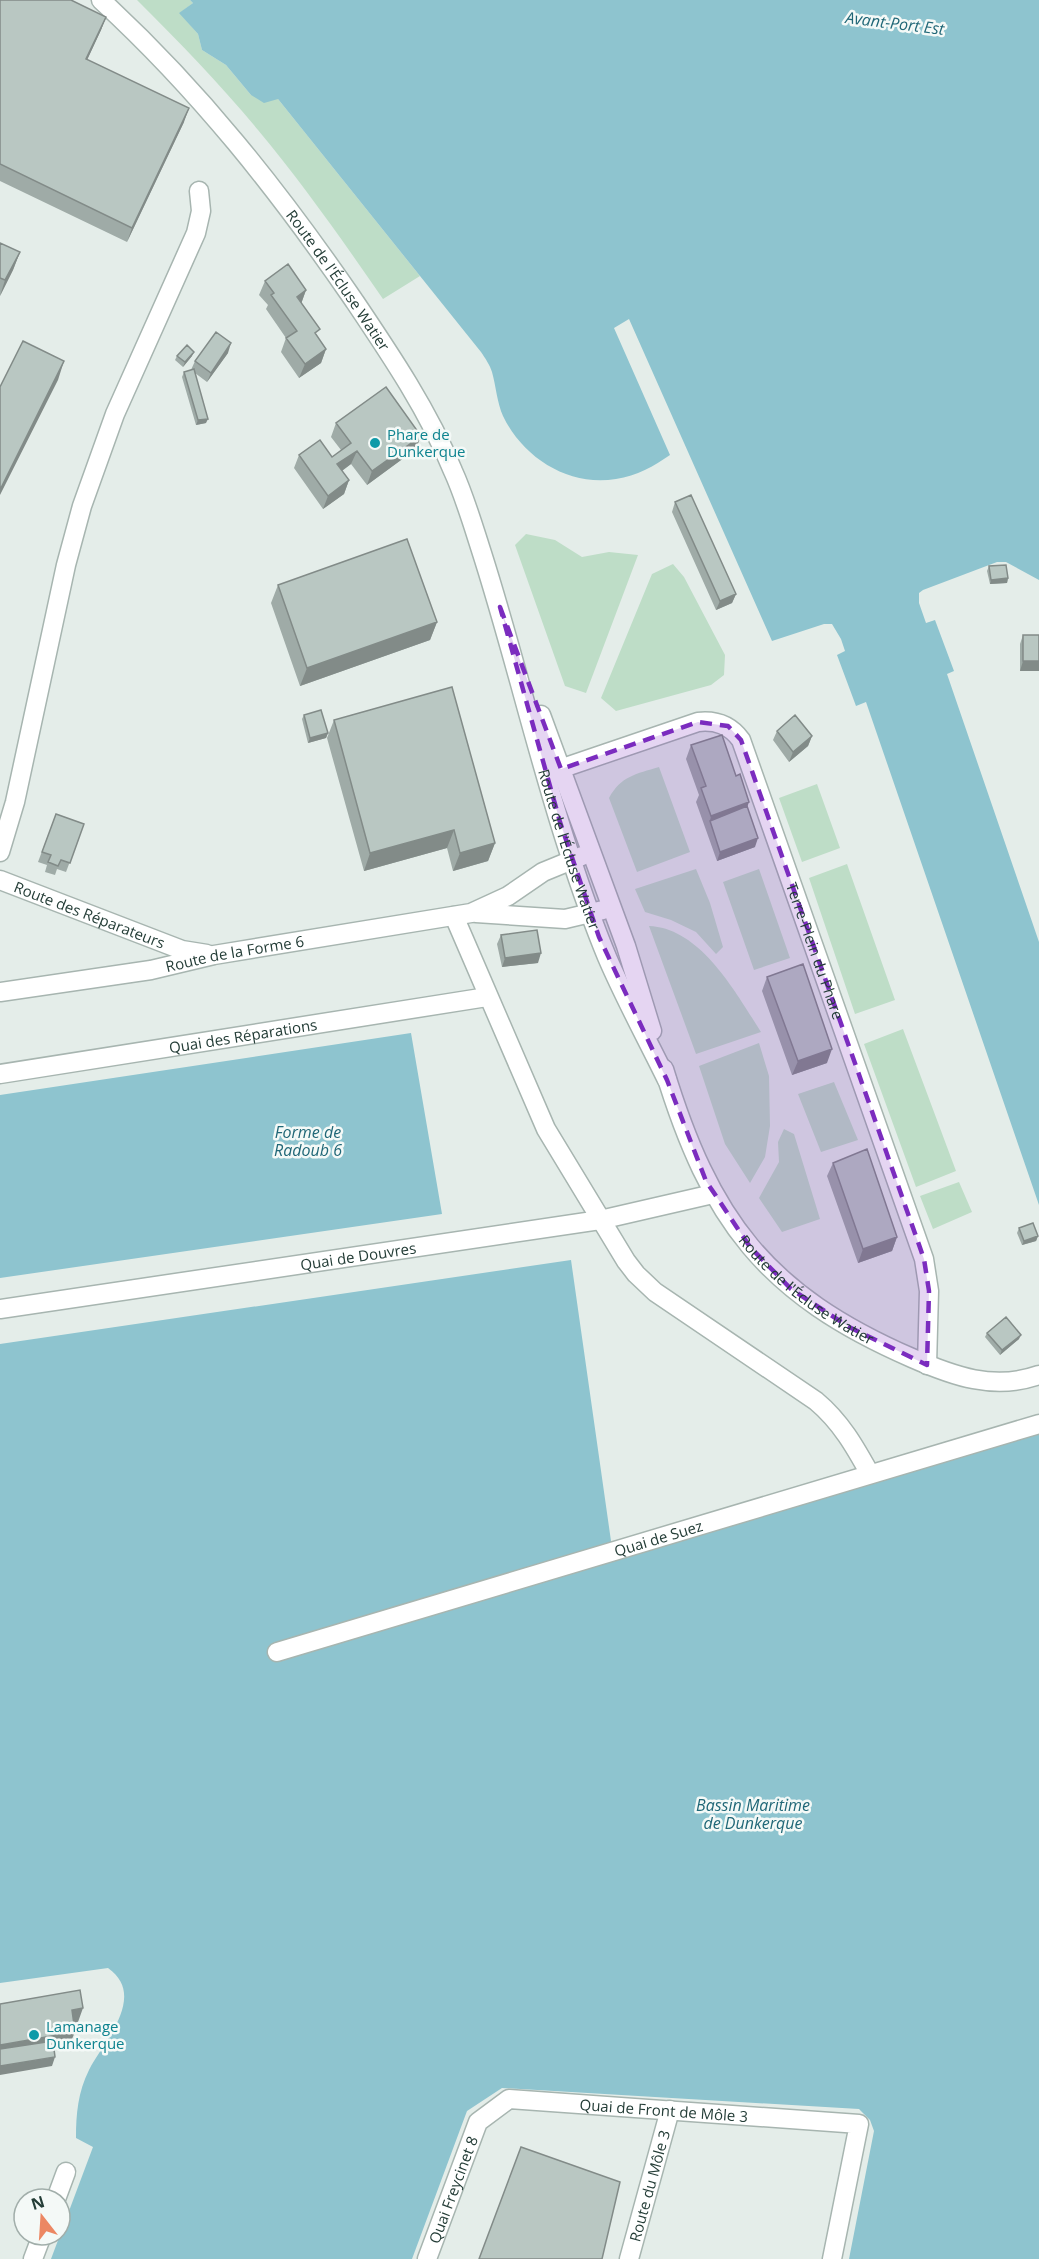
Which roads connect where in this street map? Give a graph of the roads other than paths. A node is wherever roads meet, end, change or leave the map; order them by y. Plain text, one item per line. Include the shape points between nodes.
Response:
1 (101, 0) edge
2 (200, 191) dead end
3 (554, 771) junction
4 (0, 852) edge
5 (592, 853) junction
6 (572, 860) junction
7 (0, 880) edge
8 (612, 907) junction
9 (591, 913) junction
10 (463, 914) junction
11 (214, 955) junction
12 (0, 992) edge
13 (487, 997) junction
14 (0, 1074) edge
15 (667, 1080) junction
16 (713, 1194) junction
17 (600, 1220) junction
18 (0, 1309) edge
19 (927, 1365) junction
20 (1039, 1376) edge
21 (1039, 1424) edge
22 (870, 1474) junction
23 (278, 1653) dead end
24 (670, 2110) junction
25 (478, 2122) joint
26 (66, 2172) dead end
27 (60, 2187) edge
28 (427, 2259) edge
29 (629, 2259) edge
30 (832, 2259) edge

1 - 3 street, Route de l'Écluse Watier via 164,61 237,142 306,231 424,411 454,472
2 - 4 street via 200,220 115,414 82,506 15,802
3 - 5 street, Route de l'Écluse Watier
3 - 6 street, Route de l'Écluse Watier
3 - 19 street, Terre-Plein du Phare via 698,722 719,722 735,731 741,740 924,1259 929,1291
5 - 6 street, Route de la Forme 6
5 - 8 street, Route de l'Écluse Watier
6 - 9 street, Route de l'Écluse Watier
6 - 10 street, Route de la Forme 6 via 543,872 508,896
7 - 11 street, Route des Réparateurs via 182,950
8 - 9 street, Route de la Forme 6
8 - 15 street, Route de l'Écluse Watier
9 - 10 street, Route de la Forme 6 via 565,919
9 - 15 street, Route de l'Écluse Watier via 613,971
10 - 11 street, Route de la Forme 6
10 - 13 street
11 - 12 street, Route de la Forme 6 via 151,970
13 - 14 street, Quai des Réparations
13 - 17 street via 546,1129
15 - 16 street, Route de l'Écluse Watier
16 - 17 street, Quai de Douvres
16 - 19 street, Route de l'Écluse Watier via 750,1247 791,1289 849,1328
17 - 18 street, Quai de Douvres
17 - 22 street via 645,1284 830,1413
19 - 20 street, Route de l'Écluse Watier via 983,1382
21 - 22 street, Quai de Suez
22 - 23 street, Quai de Suez
24 - 25 street, Quai de Front de Môle 3 via 509,2099
24 - 29 street, Route du Môle 3
24 - 30 street, Quai de Front de Môle 3 via 859,2124
25 - 28 street, Quai Freycinet 8
26 - 27 street

